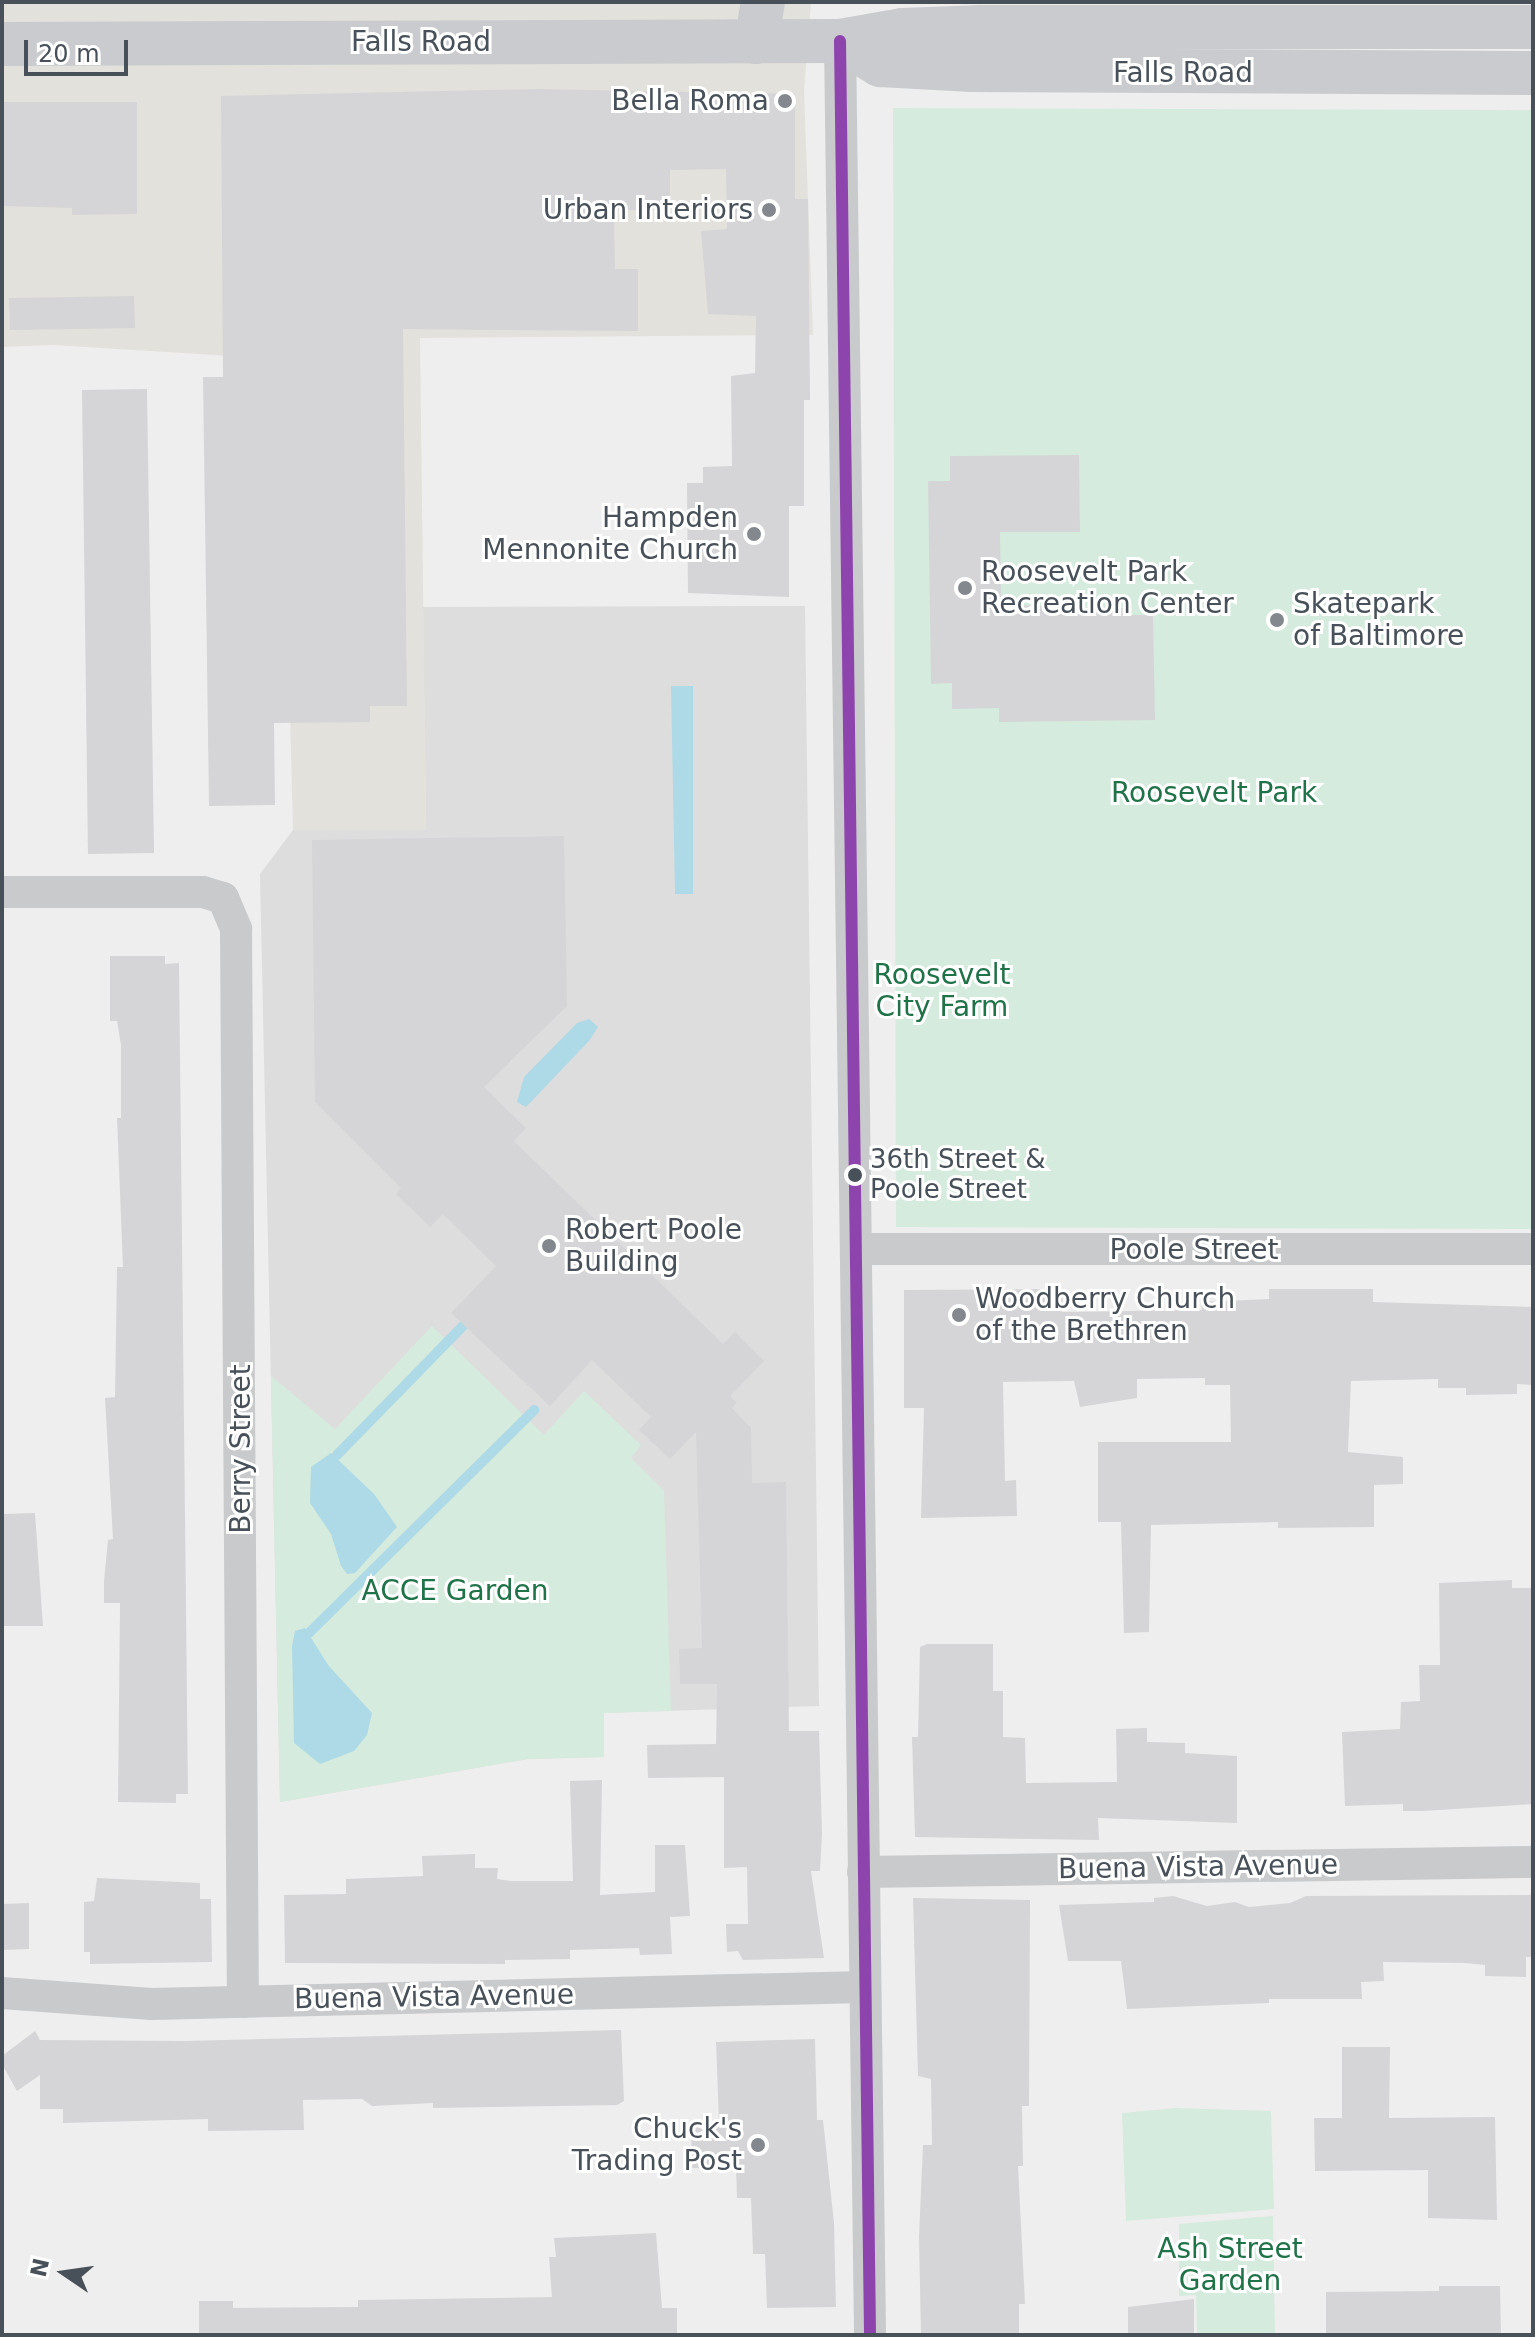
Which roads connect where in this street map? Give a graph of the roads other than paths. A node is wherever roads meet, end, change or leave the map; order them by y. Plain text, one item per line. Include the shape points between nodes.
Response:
1 (759, 22) edge
2 (1533, 27) edge
3 (840, 41) junction
4 (2, 44) edge
5 (1533, 73) edge
6 (2, 892) edge
7 (856, 1249) junction
8 (1533, 1249) edge
9 (1533, 1862) edge
10 (863, 1872) junction
11 (865, 1987) junction
12 (2, 1993) edge
13 (243, 2002) junction
14 (870, 2335) edge

1 - 3 main road, Falls Road
1 - 4 main road, Falls Road
2 - 3 main road, Falls Road via 981,27 903,30
3 - 5 main road, Falls Road via 880,65 972,70
3 - 7 street
6 - 13 street, Berry Street via 203,892 223,898 236,929
7 - 8 street, Poole Street
7 - 10 street
9 - 10 street, Buena Vista Avenue
10 - 11 street
11 - 13 street, Buena Vista Avenue
11 - 14 street
12 - 13 street, Buena Vista Avenue via 152,2004

